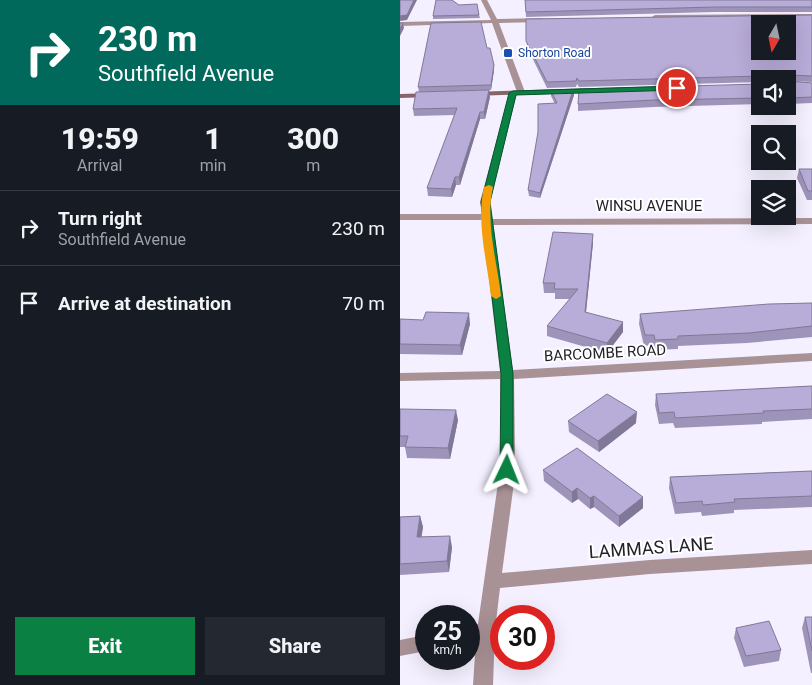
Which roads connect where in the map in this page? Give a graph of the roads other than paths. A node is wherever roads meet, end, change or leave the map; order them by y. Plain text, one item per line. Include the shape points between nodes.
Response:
1 (484, 0) edge
2 (812, 16) edge
3 (651, 17) edge
4 (554, 19) edge
5 (495, 20) junction
6 (400, 24) edge
7 (609, 90) edge
8 (517, 93) junction
9 (466, 94) edge
10 (438, 95) edge
11 (400, 96) edge
12 (400, 218) edge
13 (486, 219) junction
14 (812, 221) edge
15 (812, 357) edge
16 (507, 374) junction
17 (400, 377) edge
18 (812, 557) edge
19 (493, 581) junction
20 (480, 622) edge
21 (415, 645) edge
22 (400, 648) edge
23 (480, 658) edge
24 (483, 685) edge

1 - 5 street
2 - 3 street
4 - 5 street
5 - 6 street
5 - 8 street
7 - 8 street
8 - 9 street
8 - 13 street via 485,202
10 - 11 street
12 - 13 street, WINSU AVENUE
13 - 14 street, WINSU AVENUE
13 - 16 street
15 - 16 street, BARCOMBE ROAD
16 - 17 street, BARCOMBE ROAD
16 - 19 street via 506,490
18 - 19 street, LAMMAS LANE
19 - 20 street
21 - 22 street
23 - 24 street

